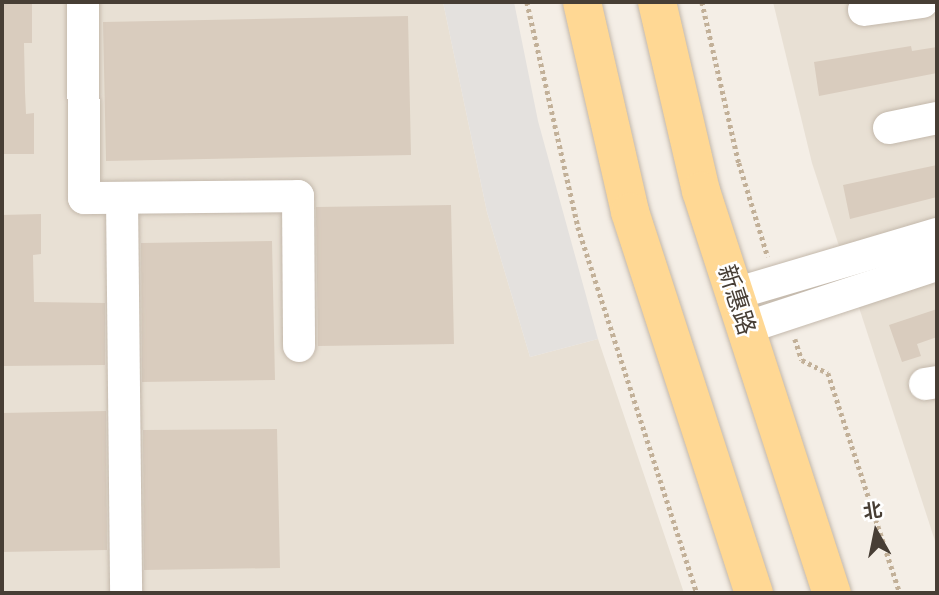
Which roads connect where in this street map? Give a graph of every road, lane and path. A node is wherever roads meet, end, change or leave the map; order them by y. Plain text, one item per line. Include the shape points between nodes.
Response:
1 (83, 2) edge
2 (527, 2) edge
3 (582, 2) edge
4 (657, 2) edge
5 (922, 2) edge
6 (864, 10) dead end
7 (937, 118) edge
8 (889, 128) dead end
9 (122, 198) junction
10 (937, 233) edge
11 (937, 265) edge
12 (740, 311) junction
13 (299, 346) dead end
14 (126, 593) edge
15 (698, 593) edge
16 (754, 593) edge
17 (832, 593) edge

1 - 9 lane via 84,198
2 - 15 path via 578,227
3 - 16 main road via 629,212
4 - 12 main road, 新惠路 via 701,191
5 - 6 lane
7 - 8 lane
9 - 13 lane via 298,196
9 - 14 lane
10 - 12 lane
11 - 12 lane
12 - 17 main road, 新惠路

